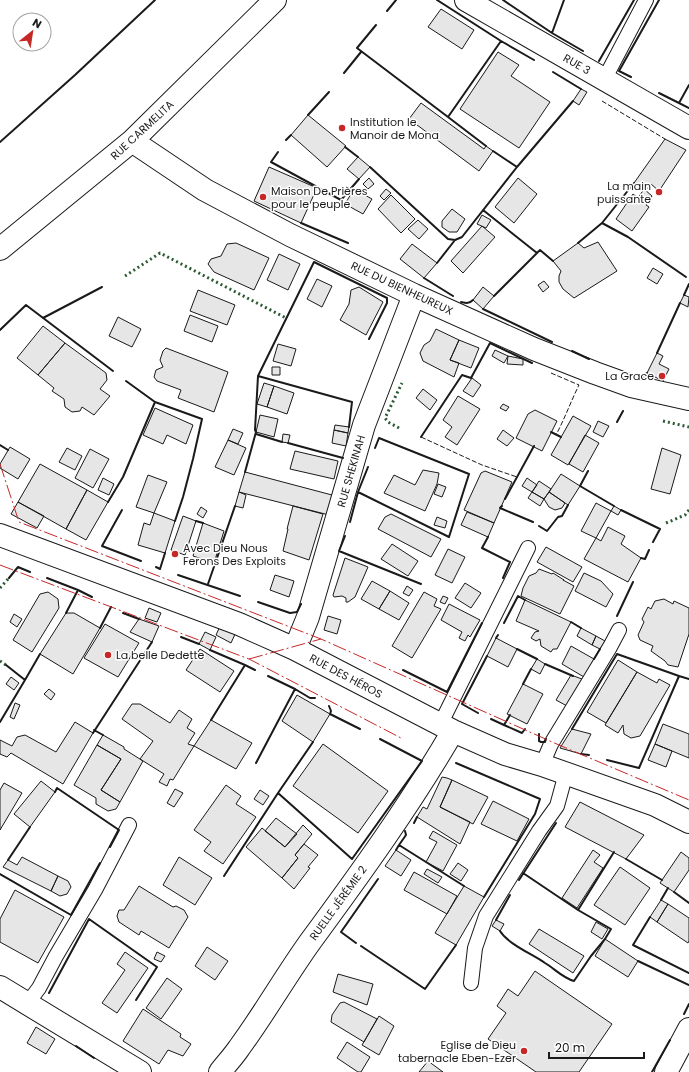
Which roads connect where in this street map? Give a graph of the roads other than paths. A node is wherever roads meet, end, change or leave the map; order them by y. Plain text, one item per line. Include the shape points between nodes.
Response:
1 (275, 0) edge
2 (466, 0) edge
3 (646, 0) edge
4 (604, 80) junction
5 (689, 128) edge
6 (132, 141) junction
7 (0, 249) edge
8 (414, 294) junction
9 (689, 399) edge
10 (0, 534) edge
11 (528, 548) dead end
12 (619, 630) dead end
13 (296, 649) junction
14 (446, 728) junction
15 (542, 765) junction
16 (566, 773) junction
17 (689, 822) edge
18 (130, 825) dead end
19 (471, 983) dead end
20 (0, 987) edge
21 (27, 1004) junction
22 (689, 1029) edge
23 (140, 1072) edge
24 (220, 1072) edge
25 (666, 1072) edge

1 - 6 street, RUE CARMELITA
2 - 4 street, RUE 3
3 - 4 lane
4 - 5 street, RUE 3
6 - 7 street, RUE CARMELITA
6 - 8 street, RUE DU BIENHEUREUX via 205,190 290,235
8 - 9 street, RUE DU BIENHEUREUX via 534,349 595,373 631,386
8 - 13 street, RUE SHEKINAH via 364,425 308,617
10 - 13 street, RUE DES HÉROS via 239,624
11 - 14 lane
12 - 15 lane via 551,744
13 - 14 street, RUE DES HÉROS
14 - 15 street, RUE DES HÉROS via 505,754
14 - 24 street, RUELLE JÉRÉMIE 2 via 433,766
15 - 16 street, RUE DES HÉROS
16 - 17 street, RUE DES HÉROS via 655,805
16 - 19 lane via 557,806 486,916 475,948
18 - 21 lane via 39,988
20 - 21 street
21 - 23 street
22 - 25 street

